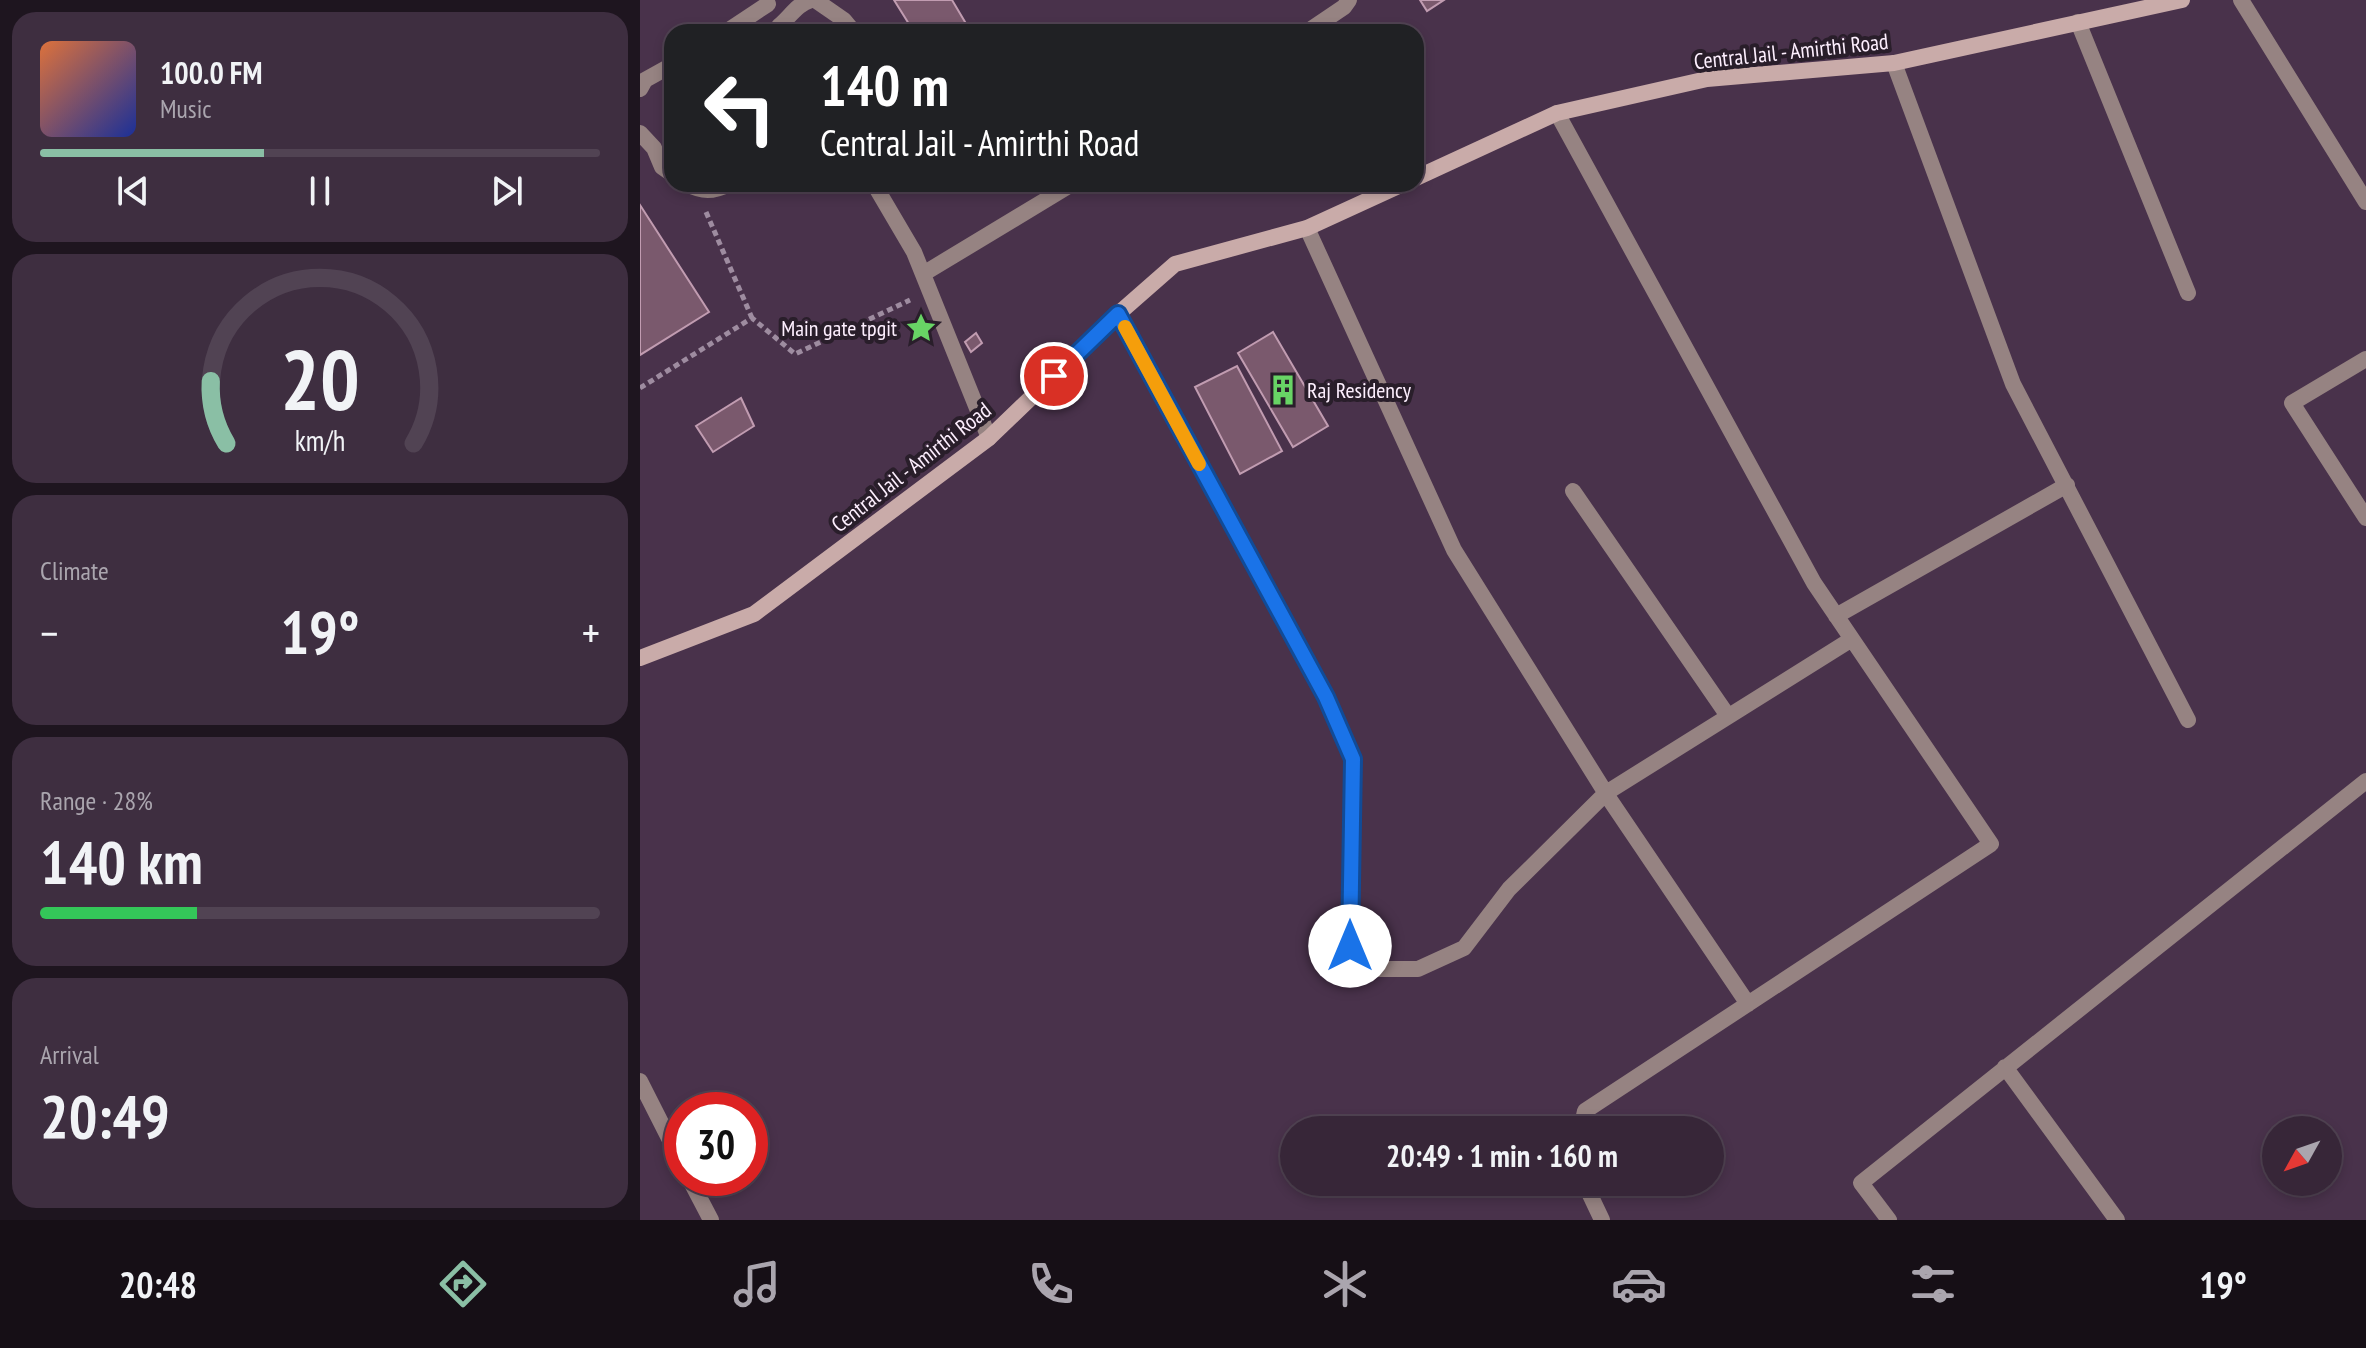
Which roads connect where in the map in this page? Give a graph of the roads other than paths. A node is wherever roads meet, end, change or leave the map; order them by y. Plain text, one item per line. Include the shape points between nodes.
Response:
1 (813, 0) edge
2 (1349, 0) edge
3 (2182, 0) edge
4 (2241, 0) edge
5 (767, 2) edge
6 (2078, 22) junction
7 (737, 24) edge
8 (778, 24) edge
9 (785, 24) edge
10 (847, 24) edge
11 (1319, 24) edge
12 (1894, 63) junction
13 (664, 69) edge
14 (640, 89) edge
15 (1557, 113) junction
16 (640, 133) edge
17 (664, 168) edge
18 (1424, 174) edge
19 (879, 192) edge
20 (1059, 192) edge
21 (1386, 192) edge
22 (2366, 202) edge
23 (1307, 228) junction
24 (923, 274) junction
25 (2188, 293) dead end
26 (1118, 314) junction
27 (2366, 359) edge
28 (989, 438) junction
29 (2067, 485) junction
30 (1573, 491) dead end
31 (2366, 518) edge
32 (1836, 616) junction
33 (1852, 639) junction
34 (640, 658) edge
35 (1728, 716) junction
36 (2188, 720) dead end
37 (2366, 781) edge
38 (1606, 793) junction
39 (1748, 1004) junction
40 (2005, 1067) junction
41 (640, 1081) edge
42 (1584, 1116) edge
43 (664, 1128) edge
44 (698, 1196) edge
45 (1591, 1196) edge
46 (711, 1220) edge
47 (1602, 1220) edge
48 (1889, 1220) edge
49 (2117, 1220) edge

1 - 9 street via 801,3
1 - 10 street
2 - 11 street
3 - 6 main road, Central Jail - Amirthi Road
4 - 22 street
5 - 7 street
5 - 8 street
6 - 12 main road, Central Jail - Amirthi Road
6 - 25 street
12 - 15 main road, Central Jail - Amirthi Road via 1707,79
12 - 29 street via 2013,384
13 - 14 street
15 - 18 main road, Central Jail - Amirthi Road
15 - 32 street
16 - 17 street
19 - 24 street
20 - 24 street
21 - 23 main road, Central Jail - Amirthi Road
23 - 26 main road, Central Jail - Amirthi Road via 1175,264
23 - 38 street via 1454,550
24 - 28 street
26 - 28 main road, Central Jail - Amirthi Road
26 - 38 street via 1326,697 1353,759 1350,946 1370,969 1418,969 1464,948 1509,889
27 - 31 street via 2292,403
28 - 34 main road, Central Jail - Amirthi Road via 754,614
29 - 32 street
29 - 36 street
30 - 35 street
32 - 33 street
33 - 35 street
33 - 39 street via 1991,844
35 - 38 street
37 - 40 street
38 - 39 street
39 - 42 street
40 - 48 street via 1861,1183
40 - 49 street
41 - 43 street
44 - 46 street
45 - 47 street

